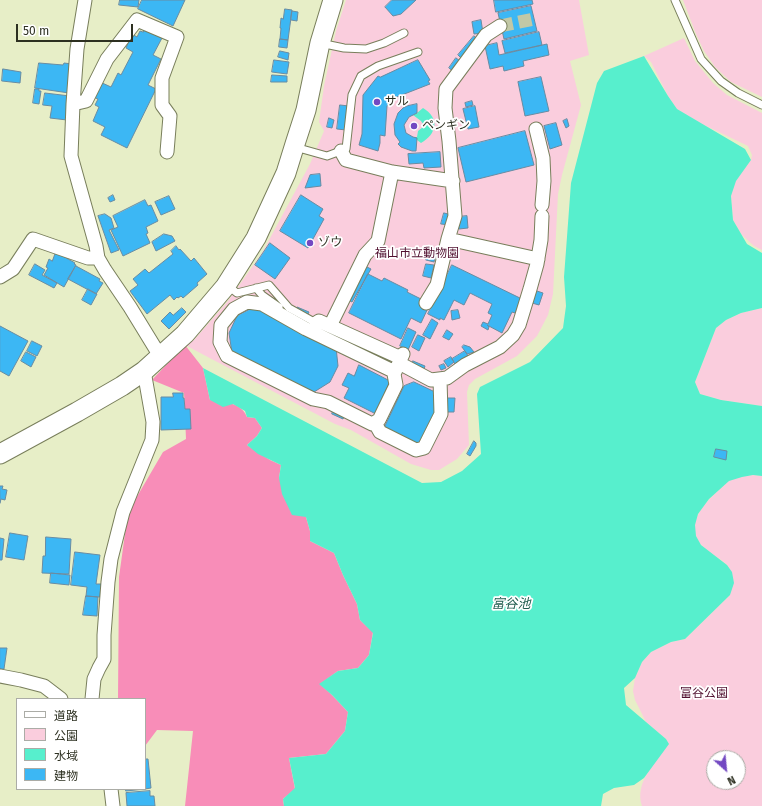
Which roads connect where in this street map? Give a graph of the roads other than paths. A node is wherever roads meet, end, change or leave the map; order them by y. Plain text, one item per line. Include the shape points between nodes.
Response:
1 (85, 0) edge
2 (333, 0) edge
3 (675, 0) edge
4 (500, 26) tunnel mouth
5 (404, 33) dead end
6 (320, 43) junction
7 (418, 52) dead end
8 (73, 104) junction
9 (762, 106) edge
10 (536, 129) dead end
11 (294, 147) junction
12 (341, 150) junction
13 (167, 152) dead end
14 (392, 172) junction
15 (453, 181) junction
16 (448, 239) junction
17 (98, 258) junction
18 (538, 259) junction
19 (0, 277) edge
20 (227, 285) junction
21 (256, 288) junction
22 (426, 303) dead end
23 (289, 308) junction
24 (316, 323) joint
25 (330, 326) junction
26 (160, 356) junction
27 (400, 362) junction
28 (144, 371) junction
29 (440, 379) junction
30 (375, 423) junction
31 (0, 454) edge
32 (0, 676) edge
33 (60, 698) edge
34 (92, 698) edge
35 (111, 790) edge
36 (113, 806) edge

1 - 8 street via 77,49
2 - 6 street
3 - 9 lane via 701,59 721,81
4 - 15 street via 486,35 446,89 445,108
5 - 6 lane via 366,49
6 - 11 street via 306,110
7 - 12 lane via 378,66 361,76 352,94 346,149
8 - 13 street via 86,101 107,59 137,20 177,37 162,78 162,106 170,116
8 - 17 street via 71,156
10 - 18 street via 543,158 544,181
11 - 12 lane via 327,156
11 - 20 street via 286,173 256,238
12 - 14 street via 346,160
14 - 15 street
14 - 25 street via 378,241 365,255
15 - 16 street via 455,216
16 - 18 street
16 - 22 street via 436,285
17 - 19 street via 88,258 33,239 13,269
17 - 26 street
18 - 29 street via 519,325 513,335 500,347 465,365 448,378
20 - 21 lane via 237,293
20 - 26 street via 184,334
21 - 23 lane via 282,309
21 - 23 lane via 269,285
23 - 24 lane
24 - 25 street via 319,320
25 - 27 street
26 - 28 street
27 - 29 street via 431,380
27 - 30 street via 394,374 396,385 380,420
27 - 30 street via 306,329 262,304 247,302 234,310 221,325 220,342 227,356 313,399 328,402 372,424
28 - 31 street via 77,412
28 - 34 street via 153,422 152,440 123,512 111,559 104,659 94,679
29 - 30 street via 441,414 424,448 416,450 380,432
32 - 33 street via 44,686
35 - 36 street

